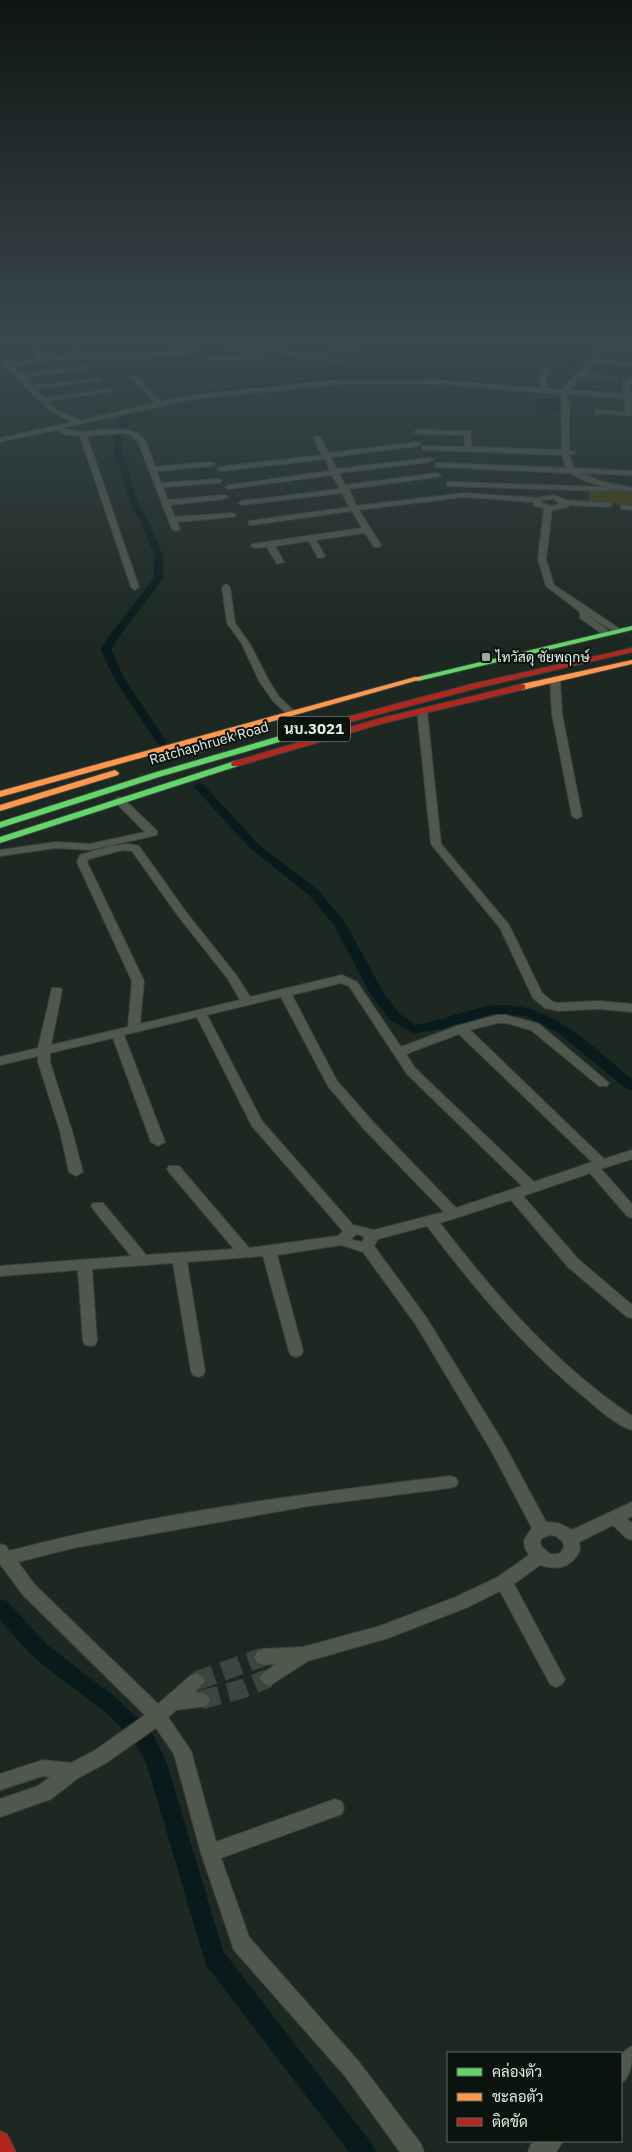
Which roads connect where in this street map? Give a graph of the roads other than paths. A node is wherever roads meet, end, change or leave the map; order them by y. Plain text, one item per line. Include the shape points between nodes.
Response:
1 (87, 444) edge
2 (142, 444) edge
3 (320, 444) edge
4 (414, 444) edge
5 (468, 444) edge
6 (570, 444) edge
7 (425, 448) dead end
8 (469, 449) junction
9 (570, 452) junction
10 (326, 456) junction
11 (429, 460) dead end
12 (211, 464) dead end
13 (439, 465) dead end
14 (152, 469) junction
15 (221, 469) dead end
16 (572, 470) junction
17 (582, 470) junction
18 (335, 472) junction
19 (632, 473) edge
20 (437, 475) dead end
21 (218, 480) dead end
22 (450, 484) dead end
23 (160, 485) junction
24 (229, 487) dead end
25 (345, 488) junction
26 (628, 488) edge
27 (224, 497) dead end
28 (537, 500) junction
29 (565, 502) junction
30 (166, 503) junction
31 (242, 504) dead end
32 (608, 506) dead end
33 (354, 508) junction
34 (548, 508) junction
35 (232, 515) dead end
36 (174, 520) junction
37 (252, 523) dead end
38 (176, 529) dead end
39 (368, 530) junction
40 (311, 538) junction
41 (270, 544) junction
42 (377, 545) dead end
43 (255, 546) dead end
44 (322, 556) dead end
45 (280, 562) dead end
46 (135, 587) dead end
47 (226, 587) dead end
48 (632, 628) edge
49 (614, 632) junction
50 (632, 638) edge
51 (632, 650) edge
52 (632, 662) edge
53 (555, 679) junction
54 (492, 693) junction
55 (384, 711) junction
56 (290, 712) junction
57 (422, 712) junction
58 (252, 724) junction
59 (198, 750) junction
60 (182, 779) junction
61 (0, 793) edge
62 (119, 800) junction
63 (0, 808) edge
64 (577, 816) dead end
65 (0, 825) edge
66 (0, 833) edge
67 (0, 840) edge
68 (0, 853) edge
69 (56, 990) dead end
70 (285, 993) junction
71 (247, 1002) junction
72 (632, 1008) edge
73 (201, 1014) junction
74 (134, 1029) junction
75 (461, 1029) junction
76 (117, 1033) junction
77 (44, 1048) junction
78 (398, 1052) junction
79 (0, 1060) edge
80 (603, 1082) dead end
81 (158, 1142) dead end
82 (632, 1154) edge
83 (596, 1164) junction
84 (174, 1169) dead end
85 (76, 1172) dead end
86 (532, 1188) junction
87 (514, 1194) junction
88 (98, 1206) dead end
89 (632, 1213) edge
90 (454, 1214) junction
91 (431, 1221) junction
92 (348, 1235) junction
93 (368, 1241) junction
94 (270, 1251) junction
95 (246, 1252) junction
96 (179, 1259) junction
97 (143, 1261) junction
98 (85, 1264) junction
99 (0, 1271) edge
100 (632, 1313) edge
101 (90, 1341) dead end
102 (296, 1351) dead end
103 (198, 1370) dead end
104 (632, 1424) edge
105 (450, 1482) dead end
106 (632, 1509) edge
107 (616, 1518) junction
108 (542, 1530) junction
109 (632, 1533) edge
110 (570, 1539) junction
111 (2, 1555) edge
112 (539, 1557) junction
113 (504, 1582) junction
114 (303, 1655) junction
115 (263, 1657) tunnel mouth
116 (269, 1678) tunnel mouth
117 (556, 1679) dead end
118 (196, 1681) tunnel mouth
119 (201, 1700) tunnel mouth
120 (171, 1702) junction
121 (150, 1720) junction
122 (72, 1772) junction
123 (0, 1782) edge
124 (0, 1808) edge
125 (336, 1808) dead end
126 (210, 1853) junction
127 (632, 2056) edge
128 (622, 2071) edge
129 (0, 2141) edge
130 (551, 2142) edge
131 (6, 2152) edge
132 (413, 2152) edge
133 (539, 2152) edge

1 - 46 street
2 - 14 street
3 - 10 street
4 - 10 street
5 - 8 street
6 - 9 street
7 - 8 street
8 - 9 street
9 - 16 street via 566,461
9 - 17 street via 573,462
10 - 15 street
10 - 18 street
11 - 18 street
12 - 14 street
13 - 16 street
14 - 23 street
16 - 17 street
16 - 26 street via 604,484
17 - 19 street
17 - 26 street
18 - 24 street
18 - 25 street
20 - 25 street
21 - 23 street
22 - 26 street
23 - 30 street
25 - 31 street
25 - 33 street
27 - 30 street
28 - 29 street via 554,497
28 - 33 street via 464,495
28 - 34 street via 539,506
29 - 32 street
29 - 34 street via 563,506
30 - 36 street
33 - 37 street
33 - 39 street
34 - 49 street via 542,559 550,586 585,611 583,616
35 - 36 street
36 - 38 street
39 - 40 street
39 - 42 street
40 - 41 street
40 - 44 street
41 - 43 street
41 - 45 street
47 - 56 street via 231,623 246,644 264,681
48 - 49 main road, Ratchaphruek Road / นบ.3021
49 - 56 main road, Ratchaphruek Road / นบ.3021 via 444,671
50 - 59 main road, Ratchaphruek Road / นบ.3021 via 516,664
51 - 55 main road, Ratchaphruek Road / นบ.3021
52 - 53 main road, นบ.3021
53 - 54 main road, นบ.3021
53 - 64 street via 557,714
54 - 55 main road, นบ.3021
54 - 57 main road
55 - 65 main road, Ratchaphruek Road / นบ.3021 via 162,772
56 - 58 main road, Ratchaphruek Road / นบ.3021
57 - 60 main road
57 - 72 street via 436,844 505,927 537,995 549,1005 558,1007 598,1005
58 - 59 main road
58 - 61 main road
59 - 63 main road, Ratchaphruek Road / นบ.3021
60 - 62 main road
60 - 66 main road
62 - 67 main road
62 - 68 street via 153,833 90,847 56,845
69 - 77 street
70 - 71 street
70 - 78 street via 348,980
70 - 90 street via 332,1083
71 - 73 street
71 - 74 street via 233,978 135,848 91,855 84,857 82,862 138,981
73 - 74 street
73 - 92 street via 257,1123
74 - 76 street
75 - 78 street
75 - 80 street via 497,1019 535,1027
75 - 83 street
76 - 77 street
76 - 81 street
77 - 79 street
77 - 85 street via 44,1062
78 - 86 street via 411,1071
82 - 83 street
83 - 86 street
83 - 89 street
84 - 95 street
86 - 87 street
87 - 90 street
87 - 100 street via 573,1263
88 - 97 street
90 - 91 street
91 - 93 street
91 - 104 street via 482,1288 543,1355
92 - 93 street via 356,1247
92 - 94 street
93 - 108 street via 421,1320 498,1448
94 - 95 street
94 - 102 street
95 - 96 street
96 - 97 street
96 - 103 street
97 - 98 street
98 - 99 street
98 - 101 street
105 - 111 street via 309,1500
106 - 107 street
107 - 109 street
107 - 110 street
108 - 110 street via 555,1529
108 - 112 street via 531,1542
110 - 112 street via 572,1550 565,1559 552,1562
111 - 121 street via 29,1590
112 - 113 street
113 - 114 street via 382,1634
113 - 117 street
114 - 115 street
114 - 116 street
118 - 120 street
119 - 120 street
120 - 121 street
121 - 122 street via 100,1757
121 - 126 street via 182,1751
122 - 123 street via 43,1768
122 - 124 street via 44,1793
125 - 126 street
126 - 132 street via 241,1943 352,2069
127 - 128 street
129 - 131 main road
130 - 133 street

